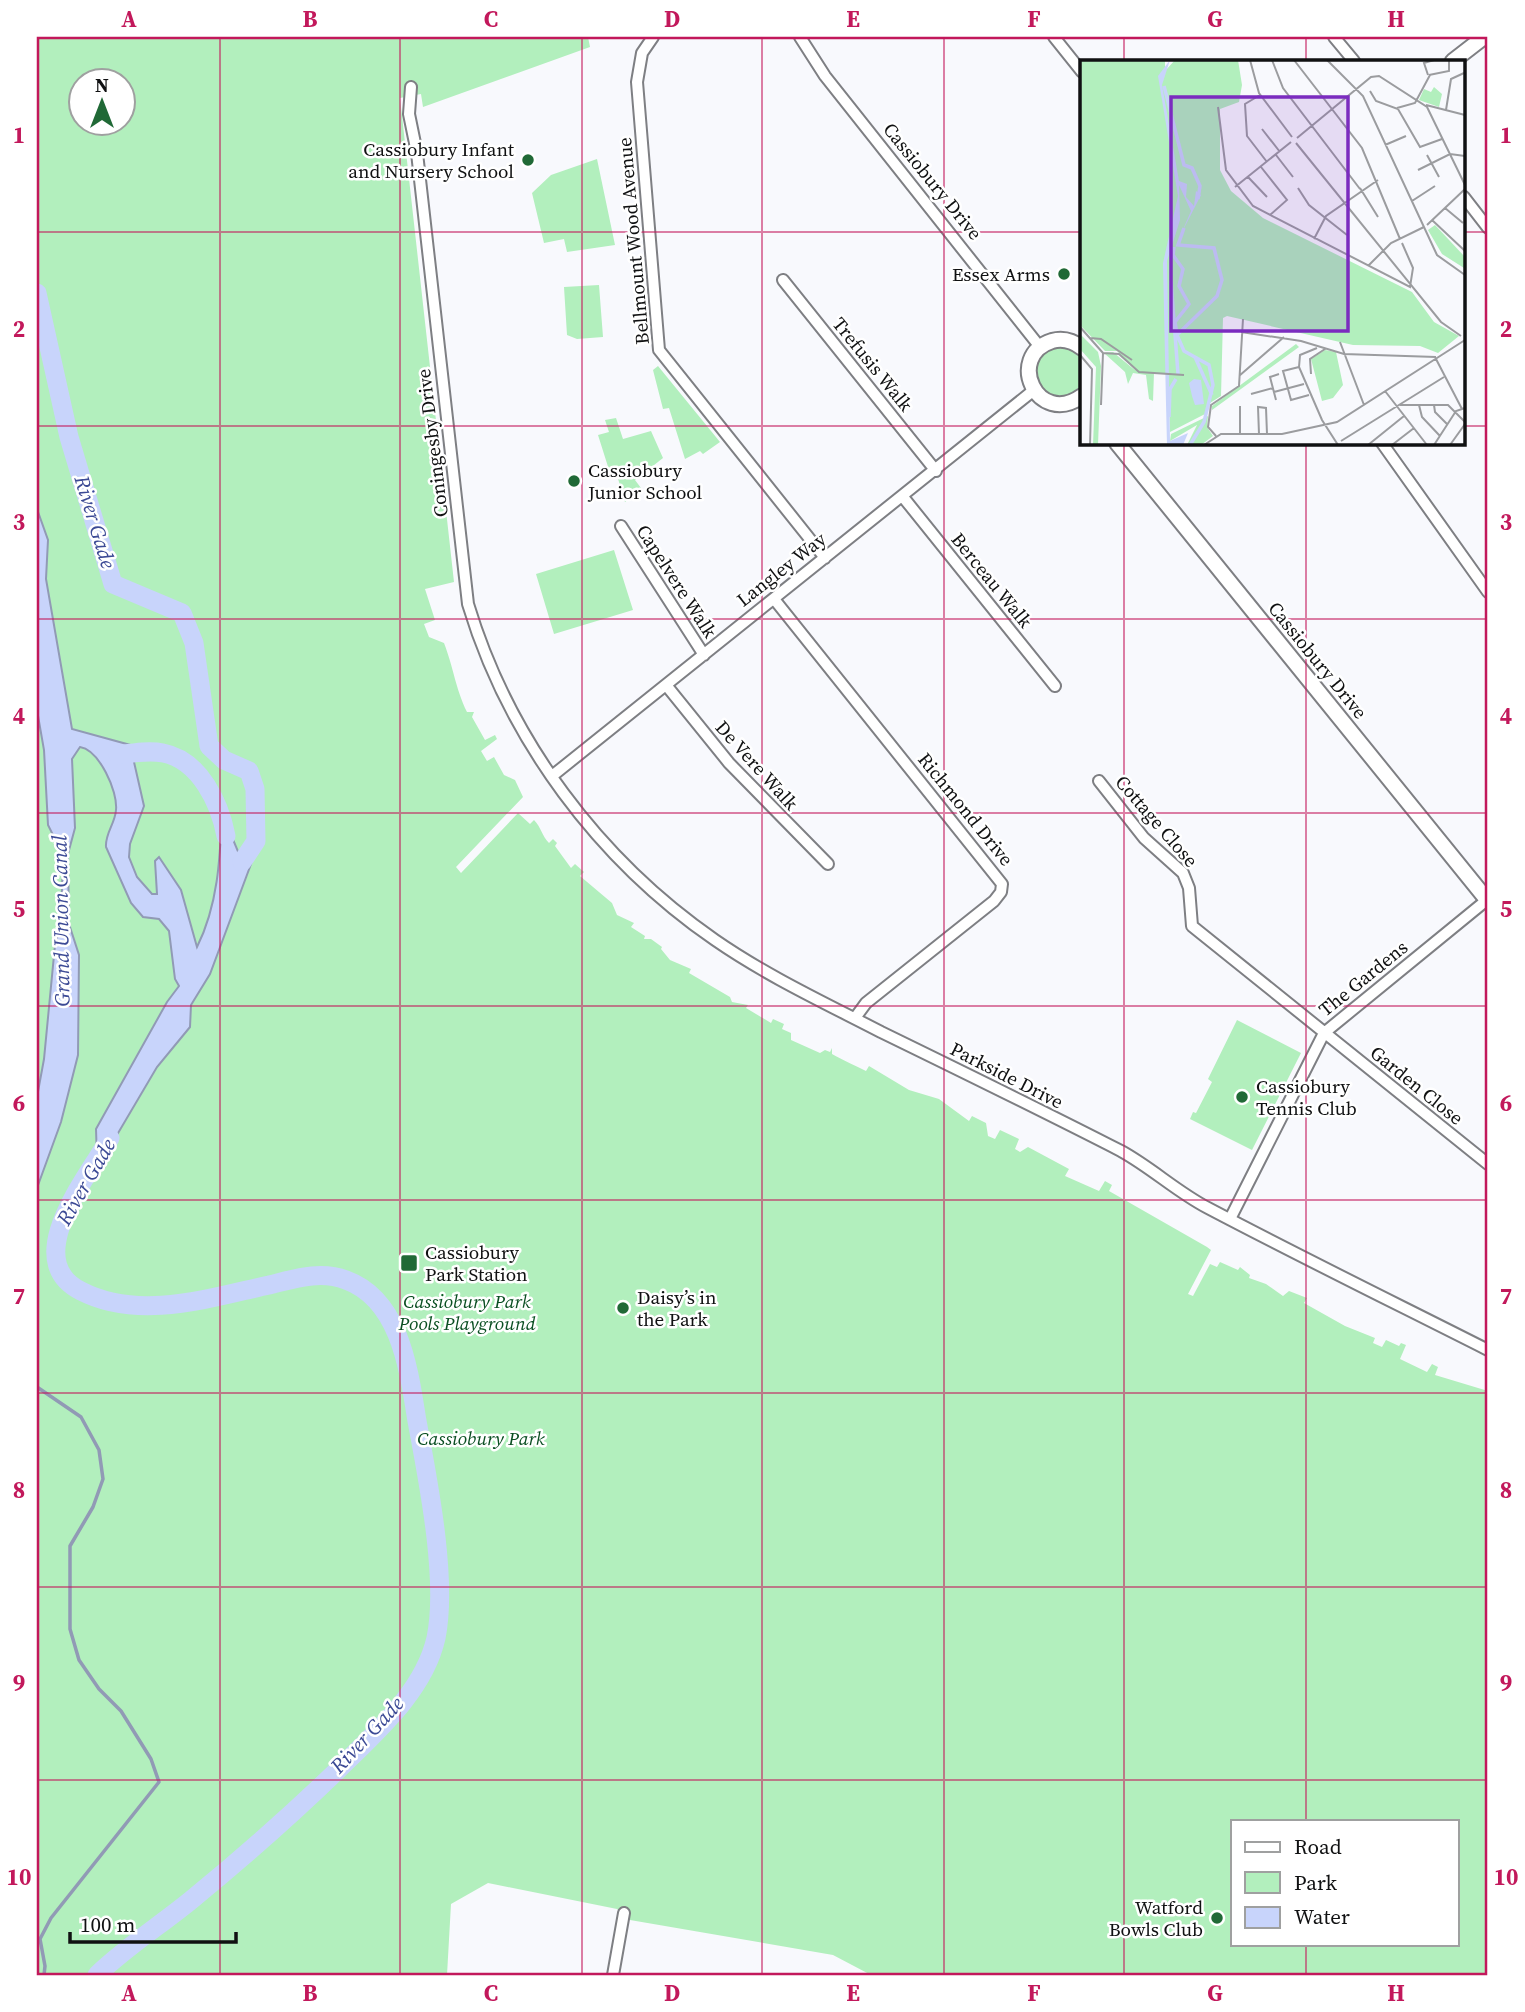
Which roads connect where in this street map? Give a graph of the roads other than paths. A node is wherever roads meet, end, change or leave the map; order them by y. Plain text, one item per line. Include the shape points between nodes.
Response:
1 (800, 37) edge
2 (1054, 37) edge
3 (1334, 37) edge
4 (1484, 37) edge
5 (647, 39) edge
6 (1353, 60) edge
7 (1454, 60) edge
8 (1080, 70) edge
9 (411, 87) dead end
10 (1466, 200) edge
11 (1488, 228) edge
12 (783, 280) dead end
13 (1040, 347) junction
14 (1080, 347) edge
15 (1034, 390) junction
16 (1080, 398) edge
17 (1118, 444) edge
18 (1383, 444) edge
19 (936, 471) junction
20 (903, 497) junction
21 (621, 526) dead end
22 (825, 558) junction
23 (1488, 592) edge
24 (774, 599) junction
25 (704, 655) junction
26 (666, 685) junction
27 (1055, 686) dead end
28 (552, 776) junction
29 (1099, 780) dead end
30 (828, 864) dead end
31 (1488, 900) edge
32 (1192, 926) joint
33 (855, 1018) junction
34 (1325, 1032) junction
35 (1488, 1164) edge
36 (1230, 1219) junction
37 (1488, 1350) edge
38 (624, 1913) dead end
39 (613, 1975) edge

1 - 13 street, Cassiobury Drive via 825,76
2 - 8 street
3 - 6 street
4 - 7 street
5 - 22 street, Bellmount Wood Avenue via 637,82 659,350
9 - 28 street, Coningesby Drive via 408,114 417,153 468,604 517,720
10 - 11 street
12 - 19 street, Trefusis Walk
13 - 14 street via 1058,340
13 - 15 street via 1028,372
15 - 16 street via 1051,403
15 - 19 street, Langley Way
17 - 31 street, Cassiobury Drive
18 - 23 street
19 - 20 street, Langley Way
20 - 22 street, Langley Way
20 - 27 street, Berceau Walk
21 - 25 street, Capelvere Walk
22 - 24 street, Langley Way
24 - 25 street, Langley Way
24 - 33 street, Richmond Drive via 1002,884 994,901 866,1003
25 - 26 street, Langley Way
26 - 28 street, Langley Way
26 - 30 street, De Vere Walk via 729,763
28 - 33 street, Parkside Drive via 610,850 679,913 739,957
29 - 32 street, Cottage Close via 1144,838 1183,873
31 - 34 street, The Gardens
32 - 34 street, Garden Close
33 - 36 street, Parkside Drive via 1121,1151
34 - 35 street, Garden Close
34 - 36 street, The Gardens
36 - 37 street, Parkside Drive
38 - 39 street

